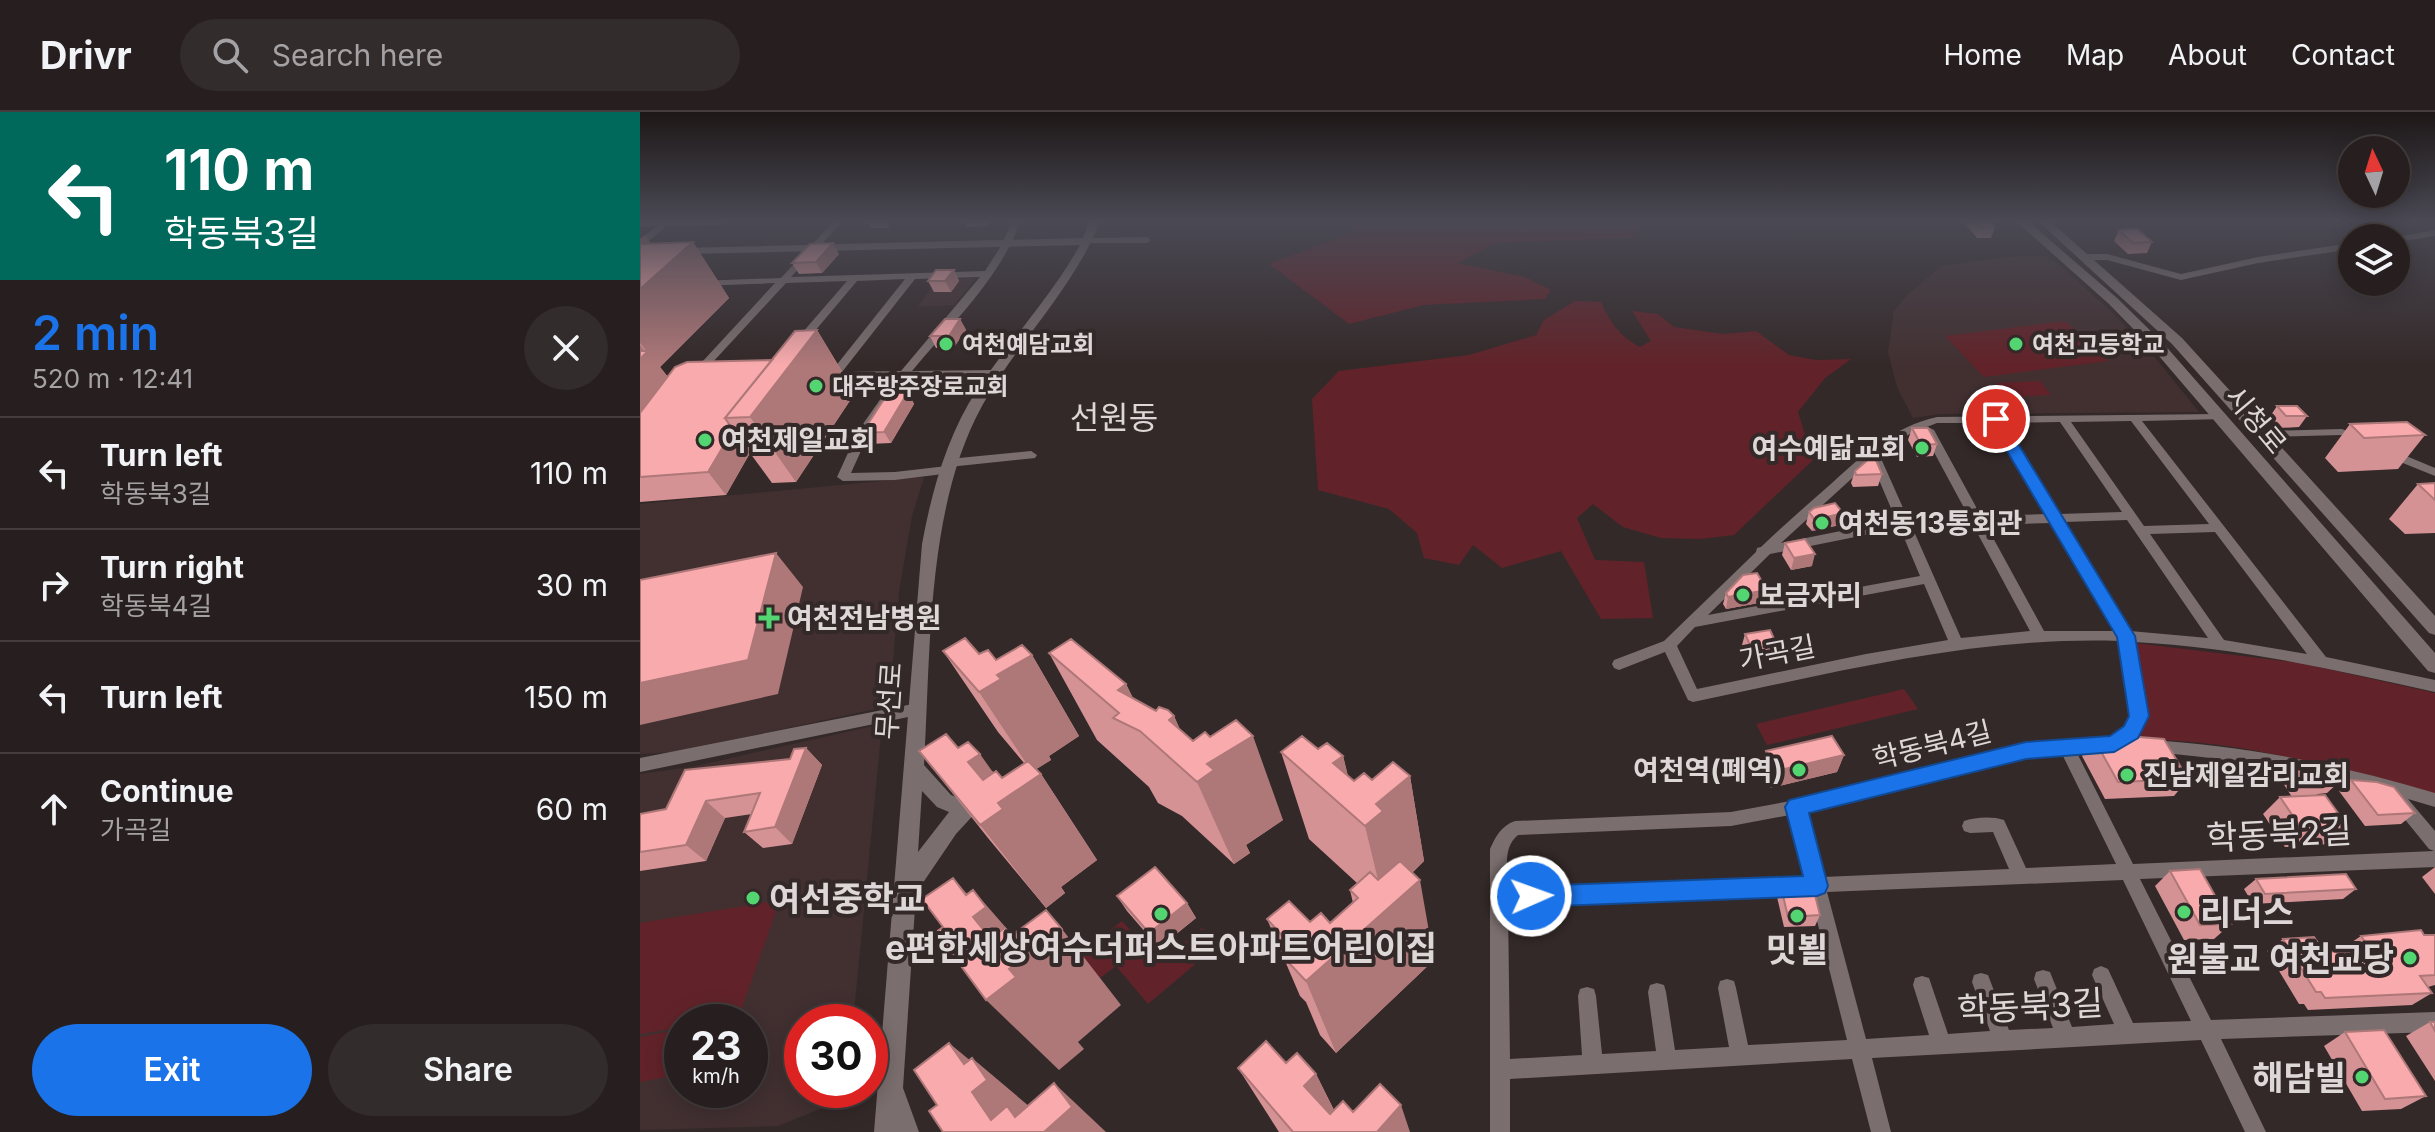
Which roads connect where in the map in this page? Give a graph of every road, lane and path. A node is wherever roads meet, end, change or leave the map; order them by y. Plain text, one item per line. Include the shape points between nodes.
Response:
1 (795, 270) edge
2 (990, 270) edge
3 (1069, 270) edge
4 (2078, 270) edge
5 (2099, 270) edge
6 (2150, 270) edge
7 (2218, 270) edge
8 (987, 274) junction
9 (912, 277) junction
10 (854, 279) junction
11 (784, 281) junction
12 (683, 284) edge
13 (792, 352) edge
14 (905, 373) junction
15 (996, 373) junction
16 (818, 375) dead end
17 (834, 375) junction
18 (693, 377) junction
19 (709, 377) edge
20 (681, 383) edge
21 (2220, 417) junction
22 (2063, 418) junction
23 (2134, 418) junction
24 (1996, 419) junction
25 (1924, 423) junction
26 (2263, 434) junction
27 (1873, 453) junction
28 (1031, 455) dead end
29 (948, 466) junction
30 (2435, 472) edge
31 (2130, 516) junction
32 (2055, 518) junction
33 (1978, 519) junction
34 (1904, 523) junction
35 (2218, 528) junction
36 (2141, 530) junction
37 (1761, 551) junction
38 (2381, 568) junction
39 (2349, 569) junction
40 (1927, 579) junction
41 (1691, 623) junction
42 (2435, 628) edge
43 (2040, 636) junction
44 (2126, 636) junction
45 (1957, 644) junction
46 (1669, 645) junction
47 (2220, 645) junction
48 (2320, 660) junction
49 (1619, 664) dead end
50 (2435, 666) edge
51 (2435, 686) edge
52 (918, 709) junction
53 (2114, 744) junction
54 (2066, 746) junction
55 (640, 765) edge
56 (914, 768) junction
57 (2387, 785) junction
58 (2435, 800) edge
59 (1796, 807) junction
60 (1970, 826) dead end
61 (2435, 844) edge
62 (2435, 859) edge
63 (2127, 872) junction
64 (2021, 877) junction
65 (1817, 886) junction
66 (905, 890) junction
67 (1500, 898) junction
68 (2101, 975) dead end
69 (2043, 979) dead end
70 (1981, 982) dead end
71 (1922, 985) dead end
72 (1727, 988) dead end
73 (1657, 992) dead end
74 (1587, 996) dead end
75 (2435, 1022) edge
76 (2205, 1029) junction
77 (2128, 1033) junction
78 (2066, 1037) junction
79 (2003, 1040) junction
80 (1941, 1043) junction
81 (1859, 1048) junction
82 (1740, 1055) junction
83 (1667, 1059) junction
84 (1593, 1064) junction
85 (1500, 1070) junction
86 (891, 1088) junction
87 (887, 1132) edge
88 (906, 1132) edge
89 (1500, 1132) edge
90 (1881, 1132) edge
91 (2256, 1132) edge

1 - 11 street
2 - 8 street
3 - 15 street, 무선로
4 - 21 street, 시청로 via 2136,323
5 - 26 street, 시청로 via 2177,341
6 - 7 street via 2176,277
8 - 9 street
8 - 14 street
9 - 10 street
9 - 17 street
10 - 11 street
10 - 13 street
11 - 12 street
11 - 18 street
14 - 15 street
14 - 17 street
14 - 29 street via 843,477
15 - 29 street, 무선로 via 968,417
16 - 17 street
18 - 19 street
18 - 20 street
21 - 23 street
21 - 39 street, 시청로
22 - 23 street
22 - 24 street
22 - 31 street
23 - 35 street
24 - 25 street
24 - 32 street
25 - 27 street
25 - 33 street
26 - 30 street via 2342,432
26 - 38 street, 시청로
27 - 34 street
27 - 37 street
28 - 29 street
29 - 52 street, 무선로 via 930,544
31 - 32 street
31 - 36 street
32 - 33 street
32 - 44 street
33 - 34 street
33 - 43 street
34 - 37 street
34 - 40 street
35 - 36 street
35 - 48 street
36 - 47 street
37 - 41 street
38 - 39 street
38 - 42 street, 시청로
39 - 50 street, 시청로
40 - 41 street, 가곡길
40 - 45 street
41 - 46 street
43 - 44 street, 가곡길
43 - 45 street, 가곡길
44 - 47 street, 가곡길
44 - 53 street via 2139,716 2131,732
45 - 46 street, 가곡길 via 1693,696
46 - 49 street
47 - 48 street, 가곡길
48 - 51 street, 가곡길
52 - 55 street
52 - 56 street, 무선로
53 - 54 street, 학동북4길
53 - 57 street, 학동북4길 via 2229,752
54 - 59 street, 학동북4길
54 - 63 street
56 - 66 street, 무선로
56 - 66 street via 944,801 967,810 948,827
57 - 58 street, 학동북4길
57 - 61 street
59 - 65 street
59 - 67 street, 학동북4길 via 1731,819 1515,828 1499,849
60 - 64 street via 1998,825
62 - 63 street, 학동북2길
63 - 64 street
63 - 76 street
64 - 65 street
65 - 67 street
65 - 81 street
66 - 86 street, 무선로
67 - 85 street, 학동북4길
68 - 77 street
69 - 78 street
70 - 79 street
71 - 80 street
72 - 82 street
73 - 83 street
74 - 84 street
75 - 76 street
76 - 77 street, 학동북3길
76 - 91 street
77 - 78 street, 학동북3길
78 - 79 street, 학동북3길
79 - 80 street, 학동북3길
80 - 81 street, 학동북3길
81 - 82 street
81 - 90 street
82 - 83 street
83 - 84 street
84 - 85 street
85 - 89 street, 학동북4길
86 - 87 street, 무선로
86 - 88 street

